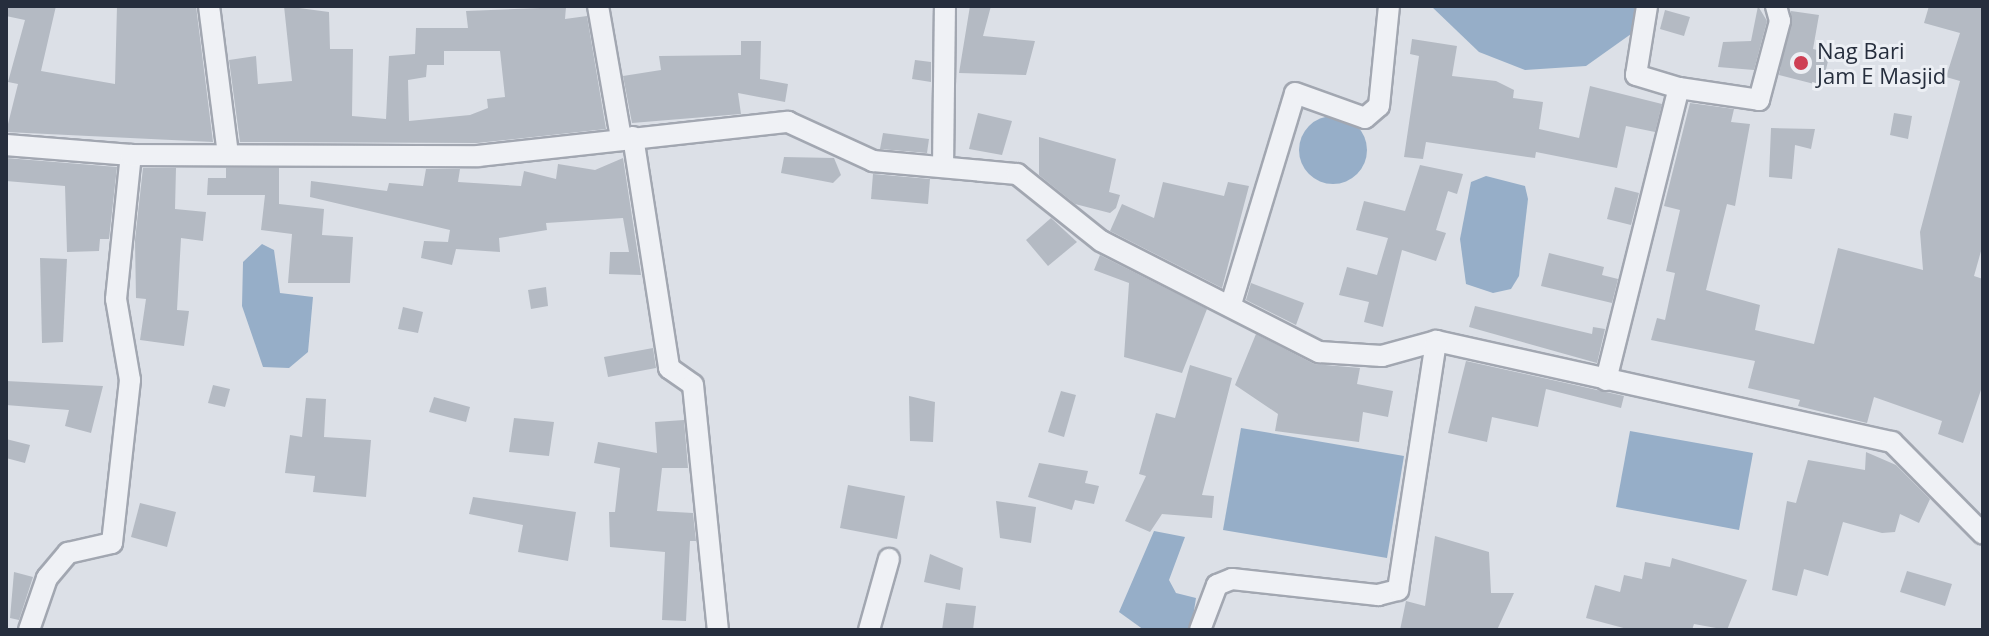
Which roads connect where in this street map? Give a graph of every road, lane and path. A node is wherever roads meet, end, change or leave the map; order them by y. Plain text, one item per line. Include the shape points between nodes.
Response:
1 (209, 6) edge
2 (598, 6) edge
3 (945, 6) edge
4 (1389, 6) edge
5 (1647, 6) edge
6 (1776, 6) edge
7 (1679, 88) junction
8 (627, 137) junction
9 (6, 145) edge
10 (228, 154) junction
11 (131, 155) junction
12 (943, 167) junction
13 (1231, 304) junction
14 (1436, 341) junction
15 (1606, 380) junction
16 (1983, 534) edge
17 (889, 559) dead end
18 (29, 630) edge
19 (718, 630) edge
20 (869, 630) edge
21 (1200, 630) edge

1 - 10 street
2 - 8 street
3 - 12 street
4 - 13 street via 1379,106 1365,118 1295,93
5 - 7 street via 1636,75
6 - 7 street via 1780,21 1759,100
7 - 15 street
8 - 10 street via 478,156
8 - 12 street via 788,122 873,161
8 - 19 street via 669,368 693,385
9 - 11 street
10 - 11 street
11 - 18 street via 116,299 130,380 112,543 68,553 47,578
12 - 13 street via 1017,174 1101,241
13 - 14 street via 1319,352 1382,356
14 - 15 street
14 - 21 street via 1398,590 1378,595 1232,579 1217,585
15 - 16 street via 1892,442
17 - 20 street

